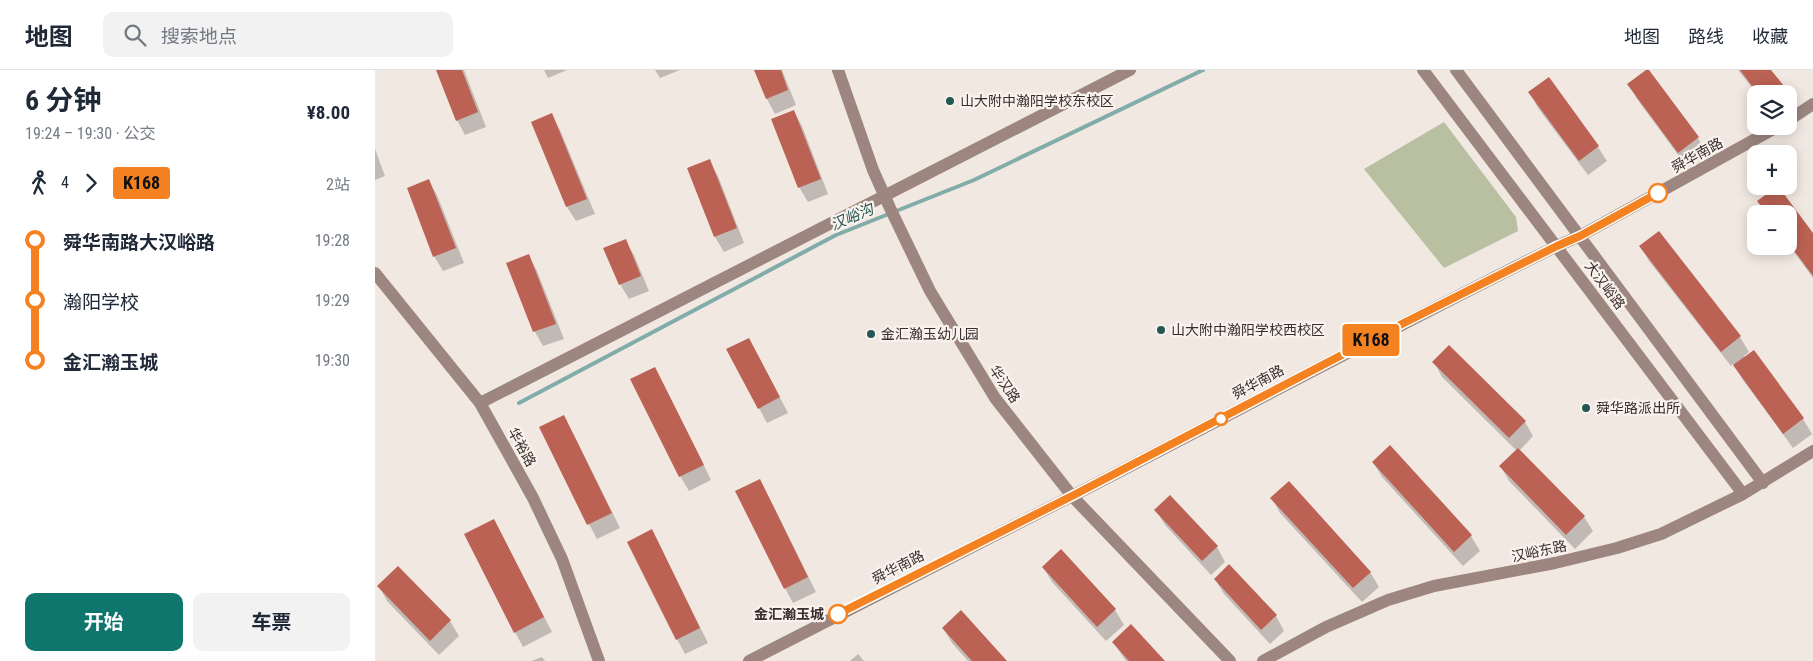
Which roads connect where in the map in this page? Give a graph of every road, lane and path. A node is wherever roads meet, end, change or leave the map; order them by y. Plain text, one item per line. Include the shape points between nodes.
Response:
1 (838, 70) edge
2 (1129, 70) edge
3 (1423, 70) edge
4 (1456, 70) edge
5 (1813, 104) edge
6 (1797, 115) edge
7 (1763, 135) edge
8 (883, 196) junction
9 (1580, 236) junction
10 (1557, 246) junction
11 (375, 273) edge
12 (480, 403) junction
13 (1813, 451) edge
14 (1763, 483) junction
15 (1743, 494) junction
16 (1072, 496) junction
17 (599, 661) edge
18 (749, 661) edge
19 (1230, 661) edge
20 (1263, 661) edge

1 - 8 street, 华汉路
2 - 8 street
3 - 10 street, 大汉峪路
4 - 9 street, 大汉峪路
5 - 6 street
7 - 9 street, 舜华南路
8 - 12 street
8 - 16 street, 华汉路 via 930,291 995,398
9 - 10 street, 舜华南路
9 - 14 street, 大汉峪路
10 - 15 street, 大汉峪路
10 - 16 street, 舜华南路
11 - 12 street, 华裕路
12 - 17 street, 华裕路 via 533,498 562,559
13 - 14 street, 汉峪东路
14 - 15 street, 汉峪东路
15 - 20 street, 汉峪东路 via 1661,534 1617,548 1435,586 1389,600 1326,627
16 - 18 street, 舜华南路
16 - 19 street, 华汉路

